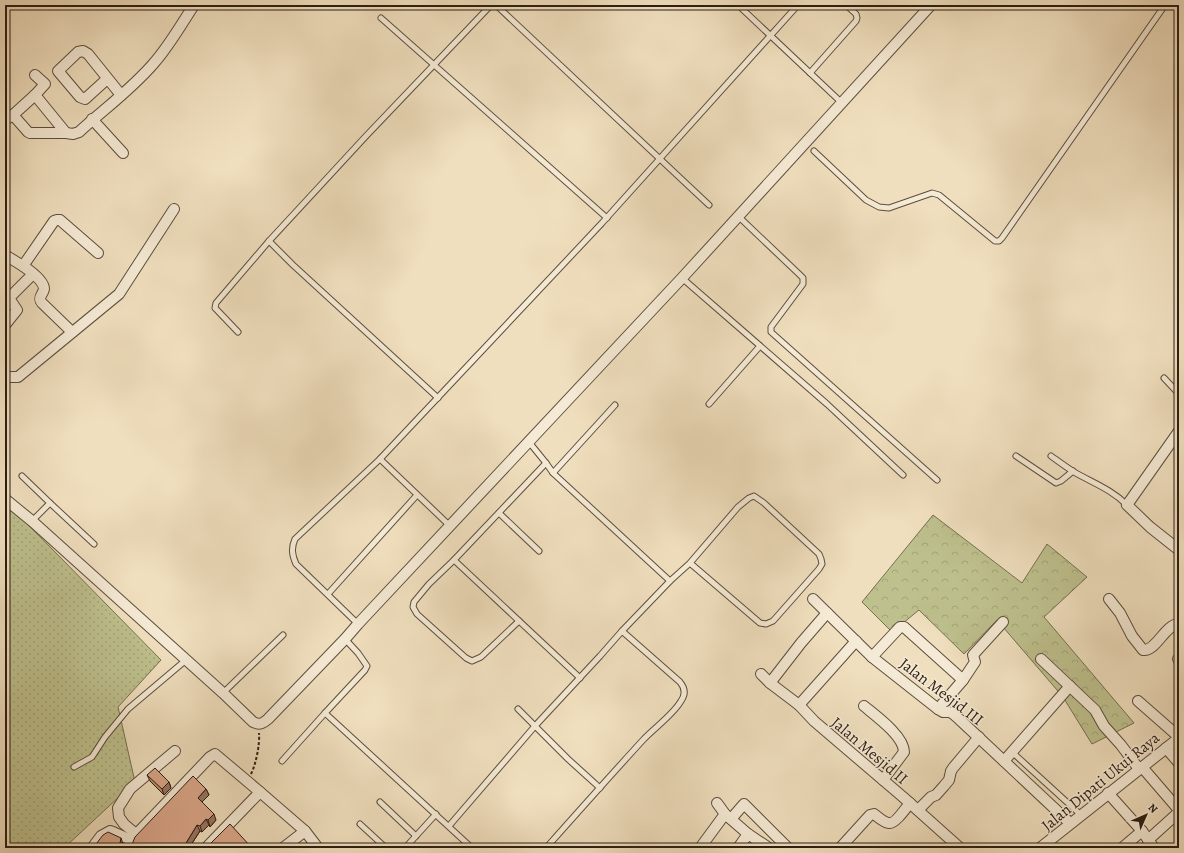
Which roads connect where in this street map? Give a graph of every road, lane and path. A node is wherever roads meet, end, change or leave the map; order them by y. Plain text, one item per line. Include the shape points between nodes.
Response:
1 (194, 5) edge
2 (491, 5) edge
3 (496, 5) edge
4 (738, 5) edge
5 (798, 5) edge
6 (846, 5) edge
7 (931, 5) edge
8 (1165, 5) edge
9 (381, 18) dead end
10 (770, 36) junction
11 (434, 64) junction
12 (58, 71) junction
13 (810, 73) junction
14 (35, 74) dead end
15 (108, 78) junction
16 (45, 84) junction
17 (35, 95) junction
18 (121, 95) junction
19 (842, 103) junction
20 (9, 118) edge
21 (92, 119) junction
22 (66, 133) junction
23 (814, 151) dead end
24 (123, 153) dead end
25 (660, 158) junction
26 (709, 205) dead end
27 (174, 209) dead end
28 (738, 216) junction
29 (607, 218) junction
30 (270, 241) junction
31 (98, 254) dead end
32 (7, 259) edge
33 (23, 266) junction
34 (34, 274) junction
35 (682, 278) junction
36 (5, 325) edge
37 (72, 332) junction
38 (238, 332) dead end
39 (760, 346) junction
40 (5, 377) edge
41 (1164, 378) dead end
42 (1179, 394) edge
43 (438, 398) junction
44 (709, 404) dead end
45 (615, 405) dead end
46 (1179, 431) edge
47 (529, 442) junction
48 (1016, 456) dead end
49 (1051, 456) dead end
50 (380, 459) junction
51 (546, 464) junction
52 (1073, 472) junction
53 (553, 473) junction
54 (903, 475) dead end
55 (22, 476) dead end
56 (938, 480) dead end
57 (417, 494) junction
58 (5, 499) edge
59 (50, 503) junction
60 (1127, 505) junction
61 (499, 513) junction
62 (32, 521) junction
63 (451, 526) junction
64 (94, 544) dead end
65 (1179, 550) edge
66 (539, 551) dead end
67 (454, 560) junction
68 (690, 562) junction
69 (670, 581) junction
70 (328, 594) junction
71 (813, 599) dead end
72 (1109, 599) dead end
73 (828, 613) junction
74 (519, 621) junction
75 (1003, 622) dead end
76 (358, 624) junction
77 (1179, 624) edge
78 (622, 630) junction
79 (283, 635) dead end
80 (345, 639) junction
81 (856, 641) junction
82 (872, 657) junction
83 (186, 660) junction
84 (1040, 660) dead end
85 (761, 674) dead end
86 (580, 678) junction
87 (963, 680) junction
88 (770, 682) junction
89 (1070, 686) junction
90 (223, 693) junction
91 (1138, 701) dead end
92 (799, 705) junction
93 (864, 706) dead end
94 (938, 709) junction
95 (518, 710) dead end
96 (325, 714) junction
97 (258, 724) junction
98 (535, 726) junction
99 (979, 737) junction
100 (1179, 737) edge
101 (1166, 748) junction
102 (175, 751) dead end
103 (1012, 752) junction
104 (282, 761) dead end
105 (1004, 761) junction
106 (1179, 763) edge
107 (74, 767) dead end
108 (1140, 768) junction
109 (883, 780) junction
110 (248, 781) junction
111 (600, 788) junction
112 (260, 792) junction
113 (1108, 793) junction
114 (380, 802) dead end
115 (717, 803) dead end
116 (910, 803) junction
117 (918, 810) junction
118 (1179, 811) edge
119 (436, 814) junction
120 (1082, 814) junction
121 (728, 816) junction
122 (1070, 823) junction
123 (360, 824) dead end
124 (449, 826) junction
125 (306, 831) junction
126 (748, 834) junction
127 (1145, 835) junction
128 (416, 836) junction
129 (132, 841) edge
130 (92, 848) edge
131 (206, 848) edge
132 (283, 848) edge
133 (318, 848) edge
134 (386, 848) edge
135 (405, 848) edge
136 (472, 848) edge
137 (546, 848) edge
138 (700, 848) edge
139 (738, 848) edge
140 (769, 848) edge
141 (788, 848) edge
142 (840, 848) edge
143 (960, 848) edge
144 (1040, 848) edge
145 (1122, 848) edge
146 (1154, 848) edge

1 - 18 street via 162,53
2 - 11 lane
3 - 25 lane
4 - 10 lane
5 - 10 lane
6 - 13 lane via 856,14 856,21
7 - 19 street
8 - 23 lane via 999,241 995,241 939,194 932,193 889,208 879,207 866,200
9 - 11 lane
10 - 13 lane
10 - 25 lane
11 - 29 lane
11 - 30 lane
12 - 15 street via 78,52 83,51
12 - 15 street via 80,97 85,99
12 - 16 street
13 - 19 lane
14 - 16 street
15 - 18 street
16 - 17 street
17 - 20 street
17 - 22 street
18 - 21 street
19 - 28 street
20 - 22 street via 29,133
21 - 22 street via 76,133
21 - 24 street
25 - 26 lane
25 - 29 lane
27 - 37 street via 120,294
28 - 35 street
28 - 56 lane via 802,278 803,284 771,327 771,332
29 - 43 lane
30 - 38 lane via 216,303 215,308
30 - 43 lane
31 - 33 street via 57,220
32 - 33 street
33 - 34 street
34 - 36 street via 10,297 17,310
34 - 37 street via 44,287 40,300
35 - 39 lane
35 - 47 street
37 - 40 street via 18,377
39 - 44 lane
39 - 54 lane
41 - 42 lane
43 - 50 lane
45 - 53 lane
46 - 60 street
47 - 51 lane
47 - 63 street
48 - 52 lane via 1056,483
49 - 52 lane
50 - 57 lane
50 - 70 lane via 295,539 292,545 296,564
51 - 53 lane
51 - 61 lane
52 - 60 lane via 1104,487
53 - 69 lane
55 - 59 lane
57 - 63 lane
57 - 70 lane
58 - 62 street
59 - 62 lane
59 - 64 lane
60 - 65 street
61 - 66 lane
61 - 67 lane
62 - 83 street
63 - 76 street
67 - 74 lane
67 - 74 lane via 414,602 413,607 417,614 472,661 481,657
68 - 68 lane via 760,622 766,624 773,621 822,564 819,554 754,496 738,507
68 - 69 lane
69 - 78 lane
70 - 76 lane
71 - 73 street, Jalan Mesjid III
72 - 77 street via 1143,650 1150,648 1171,626
73 - 81 street, Jalan Mesjid III
73 - 88 street
74 - 86 lane
75 - 87 street via 973,655 975,662
76 - 80 street
78 - 86 lane
78 - 111 lane via 680,682 685,694 674,710 644,738
79 - 90 lane
80 - 96 lane via 367,666
80 - 97 street via 268,719
81 - 82 street, Jalan Mesjid III
81 - 92 street
82 - 87 street via 902,626
82 - 94 street, Jalan Mesjid III
83 - 90 street
83 - 107 lane via 128,709 92,757
84 - 89 street
85 - 88 street, Jalan Mesjid II
86 - 98 lane
87 - 94 street
88 - 92 street, Jalan Mesjid II
89 - 103 street
89 - 108 street via 1095,710 1104,726
90 - 97 street via 244,715
91 - 100 street
92 - 109 street, Jalan Mesjid II
93 - 109 street via 895,733 904,747 904,752
94 - 99 street, Jalan Mesjid III via 952,713
95 - 98 lane
96 - 104 lane
96 - 119 lane
97 - 110 path via 260,738
98 - 111 lane
98 - 124 lane
99 - 105 street, Jalan Mesjid III
99 - 117 street via 953,768 944,786
100 - 101 street, Jalan Dipati Ukui Raya
101 - 106 street
101 - 108 street, Jalan Dipati Ukui Raya
102 - 129 street via 130,789 118,808 119,817
103 - 105 street
103 - 120 lane
105 - 122 street, Jalan Mesjid III
108 - 113 street, Jalan Dipati Ukui Raya
108 - 118 street
109 - 116 street, Jalan Mesjid II
110 - 112 street
110 - 129 street via 215,754 210,756
111 - 137 lane
112 - 125 street
112 - 131 street
113 - 120 street, Jalan Dipati Ukui Raya
113 - 127 street
114 - 128 lane
115 - 121 street
116 - 117 street, Jalan Mesjid II
116 - 142 street via 890,824 874,814 870,815
117 - 143 street, Jalan Mesjid II
118 - 127 street
119 - 124 lane
119 - 128 lane
120 - 122 street, Jalan Dipati Ukui Raya
121 - 126 street
121 - 138 street
121 - 141 street via 744,804
122 - 144 street, Jalan Dipati Ukui Raya
123 - 134 lane
124 - 136 lane
125 - 132 street
125 - 133 street
126 - 139 street
126 - 140 street
127 - 145 street
127 - 146 street
128 - 135 lane
129 - 130 street via 110,831 101,836

